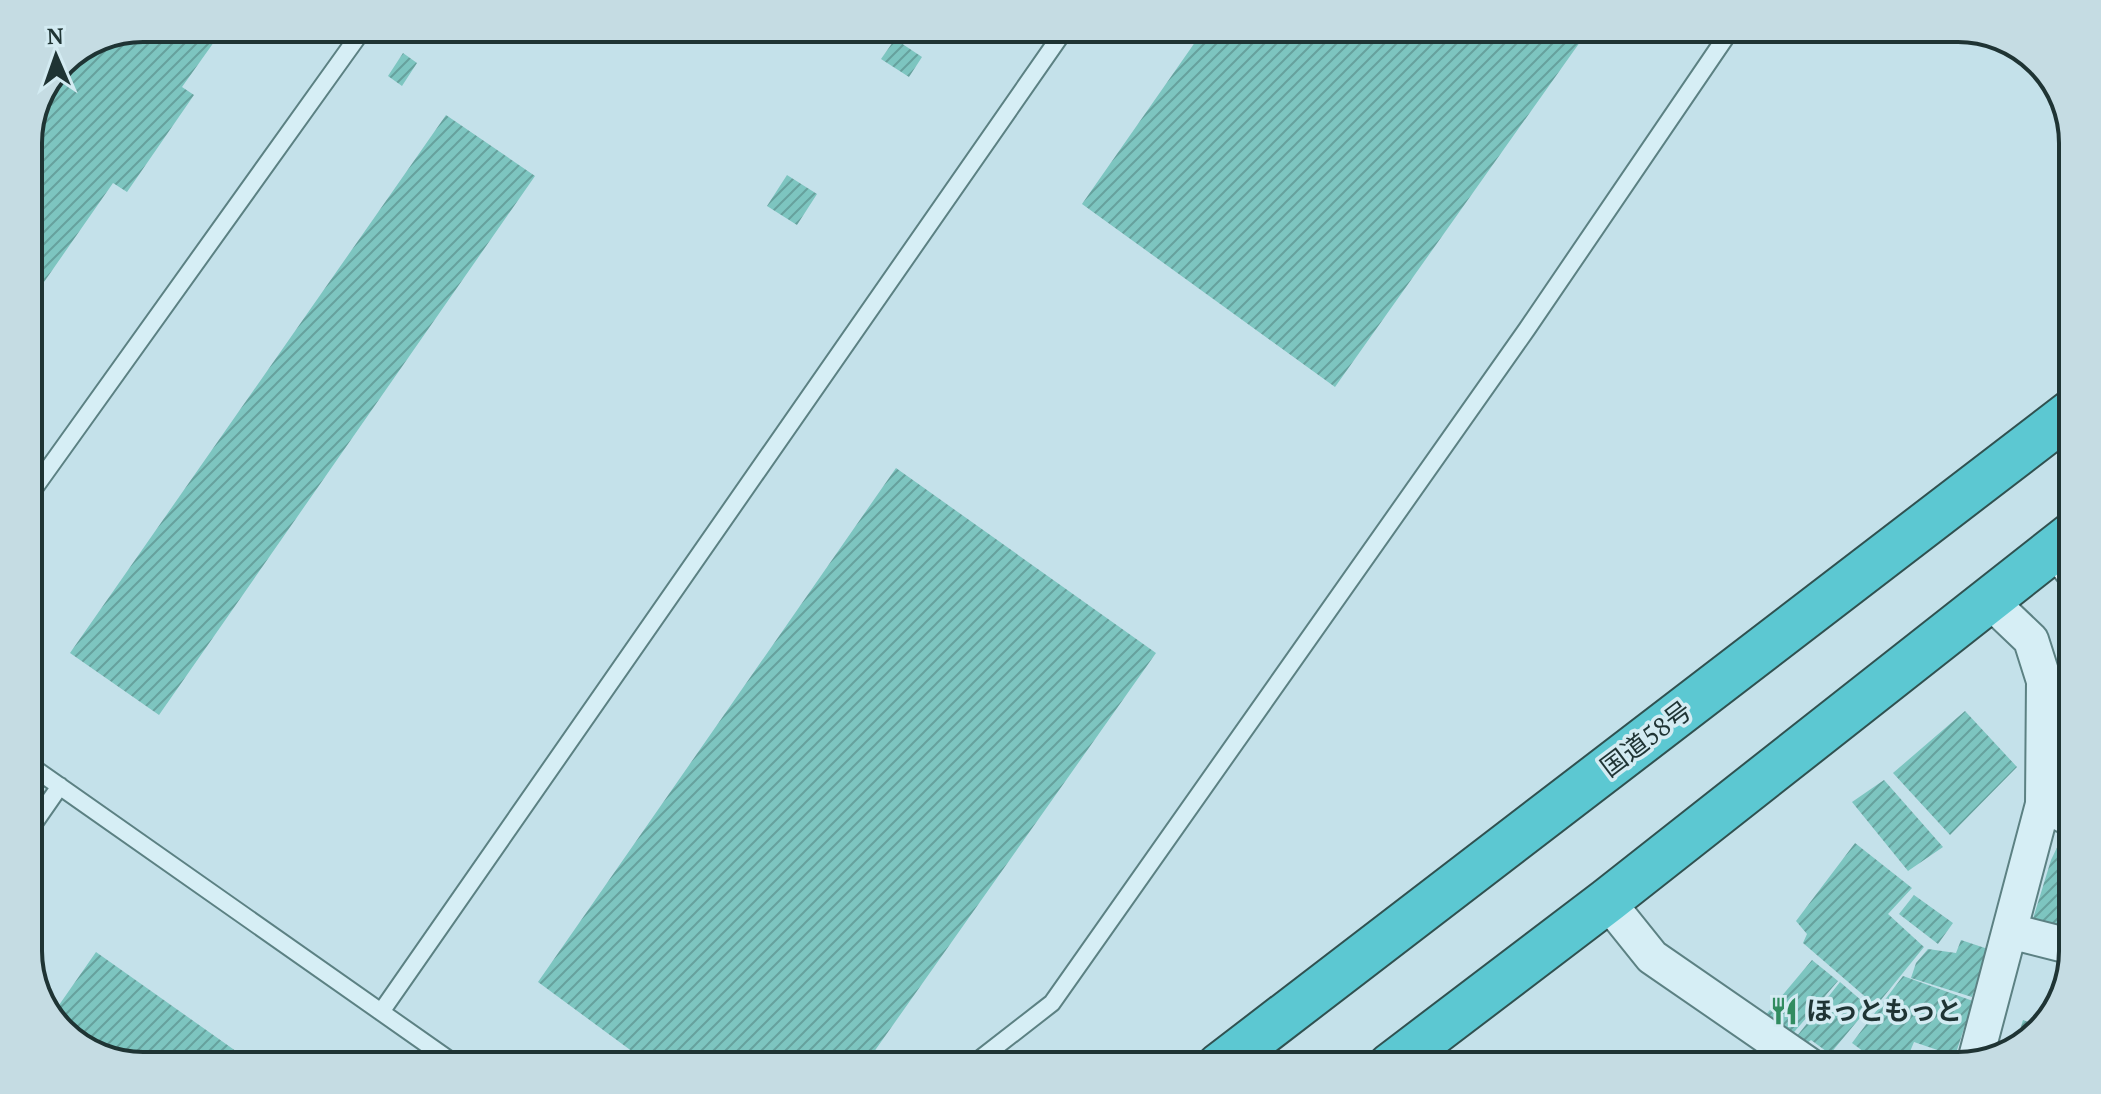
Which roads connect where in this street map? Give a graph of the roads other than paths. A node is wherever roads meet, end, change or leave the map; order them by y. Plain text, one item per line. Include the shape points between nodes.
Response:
1 (354, 42) edge
2 (1056, 42) edge
3 (1722, 42) edge
4 (2059, 422) edge
5 (42, 477) edge
6 (2059, 556) edge
7 (1989, 600) junction
8 (42, 774) edge
9 (60, 786) junction
10 (2043, 804) junction
11 (42, 812) edge
12 (2059, 813) edge
13 (1607, 901) junction
14 (2010, 931) junction
15 (2059, 943) edge
16 (381, 1012) junction
17 (1978, 1050) edge
18 (438, 1052) edge
19 (989, 1052) edge
20 (1237, 1052) edge
21 (1408, 1052) edge
22 (1790, 1052) edge

1 - 5 lane
2 - 16 lane
3 - 19 lane via 1052,1003
4 - 20 highway, 国道58号
6 - 7 highway
7 - 10 street via 2031,640 2044,681
7 - 13 highway
8 - 9 lane
9 - 11 lane
9 - 16 lane
10 - 12 street
10 - 14 street
13 - 21 highway
13 - 22 street via 1652,957
14 - 15 street
14 - 17 street
16 - 18 lane

